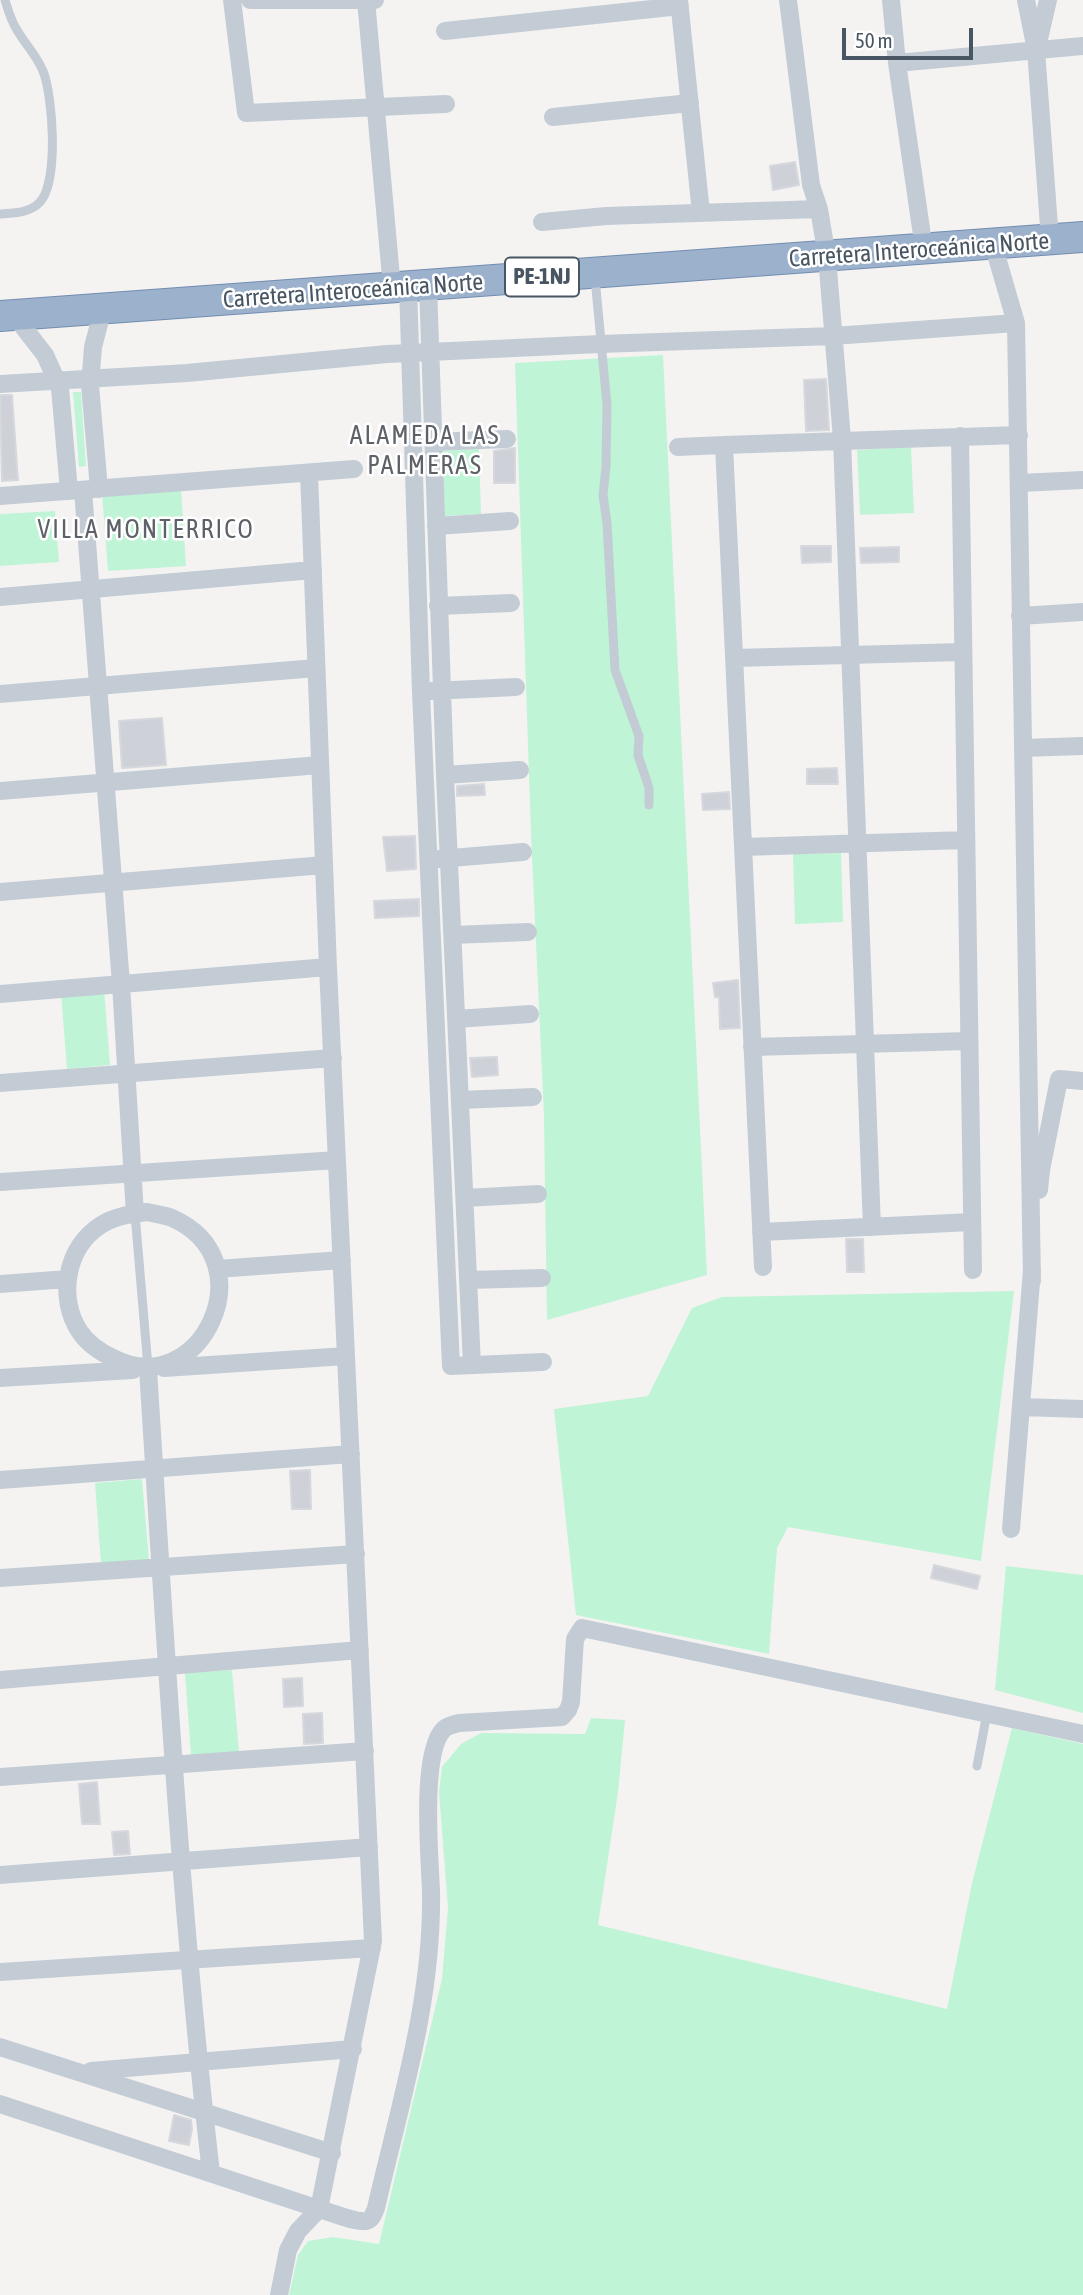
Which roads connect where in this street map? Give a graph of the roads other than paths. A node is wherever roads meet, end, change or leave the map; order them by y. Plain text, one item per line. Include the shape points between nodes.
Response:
1 (5, 0) edge
2 (232, 0) edge
3 (250, 0) edge
4 (366, 0) edge
5 (375, 0) edge
6 (788, 0) edge
7 (891, 0) edge
8 (1026, 0) edge
9 (1048, 0) edge
10 (680, 3) edge
11 (445, 31) dead end
12 (1083, 46) edge
13 (1036, 50) junction
14 (897, 63) junction
15 (690, 103) junction
16 (446, 104) dead end
17 (376, 109) junction
18 (553, 117) dead end
19 (819, 209) junction
20 (701, 213) junction
21 (0, 214) edge
22 (542, 222) dead end
23 (1083, 237) edge
24 (1050, 240) junction
25 (993, 244) junction
26 (924, 249) junction
27 (827, 257) junction
28 (595, 273) junction
29 (409, 286) junction
30 (103, 309) junction
31 (7, 316) edge
32 (1016, 324) junction
33 (833, 336) junction
34 (600, 344) junction
35 (429, 352) junction
36 (410, 353) junction
37 (90, 378) junction
38 (57, 380) junction
39 (0, 384) edge
40 (1019, 435) junction
41 (960, 436) junction
42 (507, 439) dead end
43 (842, 440) junction
44 (432, 442) junction
45 (724, 444) junction
46 (678, 447) dead end
47 (354, 468) dead end
48 (309, 472) junction
49 (1083, 480) edge
50 (1020, 483) junction
51 (83, 490) junction
52 (0, 496) edge
53 (510, 521) dead end
54 (436, 526) junction
55 (313, 570) junction
56 (90, 589) junction
57 (0, 597) edge
58 (511, 603) dead end
59 (438, 606) junction
60 (1083, 612) edge
61 (1020, 616) junction
62 (964, 652) junction
63 (850, 654) junction
64 (734, 658) junction
65 (316, 668) junction
66 (98, 686) junction
67 (516, 687) dead end
68 (441, 691) junction
69 (421, 692) junction
70 (0, 694) edge
71 (1083, 746) edge
72 (1023, 748) junction
73 (320, 765) junction
74 (520, 770) dead end
75 (444, 775) junction
76 (106, 783) junction
77 (0, 791) edge
78 (649, 805) dead end
79 (966, 840) junction
80 (857, 844) junction
81 (743, 847) junction
82 (523, 852) dead end
83 (449, 858) junction
84 (428, 860) junction
85 (324, 865) junction
86 (113, 883) junction
87 (0, 892) edge
88 (527, 932) dead end
89 (453, 935) junction
90 (328, 967) junction
91 (121, 984) junction
92 (0, 994) edge
93 (530, 1014) dead end
94 (456, 1019) junction
95 (970, 1041) junction
96 (865, 1044) junction
97 (752, 1046) junction
98 (333, 1058) junction
99 (126, 1074) junction
100 (1083, 1081) edge
101 (0, 1083) edge
102 (533, 1097) dead end
103 (460, 1100) junction
104 (337, 1160) junction
105 (131, 1174) junction
106 (0, 1182) edge
107 (538, 1194) dead end
108 (465, 1198) junction
109 (135, 1214) junction
110 (972, 1222) junction
111 (872, 1227) junction
112 (761, 1232) junction
113 (342, 1260) junction
114 (763, 1266) dead end
115 (217, 1269) junction
116 (973, 1270) dead end
117 (542, 1278) dead end
118 (68, 1279) junction
119 (468, 1280) junction
120 (1032, 1281) junction
121 (0, 1284) edge
122 (346, 1356) junction
123 (543, 1363) dead end
124 (472, 1365) junction
125 (148, 1369) junction
126 (0, 1378) edge
127 (1021, 1407) junction
128 (1083, 1409) edge
129 (351, 1454) junction
130 (155, 1468) junction
131 (0, 1480) edge
132 (1011, 1530) dead end
133 (356, 1554) junction
134 (161, 1567) junction
135 (0, 1578) edge
136 (360, 1650) junction
137 (167, 1666) junction
138 (0, 1680) edge
139 (987, 1713) junction
140 (1083, 1734) edge
141 (365, 1751) junction
142 (173, 1765) junction
143 (977, 1766) dead end
144 (0, 1777) edge
145 (369, 1847) junction
146 (182, 1862) junction
147 (0, 1875) edge
148 (372, 1948) junction
149 (190, 1960) junction
150 (0, 1972) edge
151 (0, 2047) edge
152 (353, 2049) junction
153 (198, 2062) junction
154 (80, 2072) junction
155 (0, 2104) edge
156 (204, 2112) junction
157 (332, 2153) junction
158 (211, 2173) junction
159 (319, 2209) junction
160 (279, 2295) edge

1 - 21 lane via 15,28 43,72 53,169 41,202 32,209
2 - 17 street via 246,113
3 - 4 street
4 - 5 street
4 - 17 street
6 - 19 street via 811,185
7 - 14 street
8 - 13 street
9 - 13 street
10 - 11 street
10 - 15 street
12 - 13 street
13 - 14 street
13 - 24 street
14 - 26 street
15 - 18 street
15 - 20 street
16 - 17 street
17 - 29 street
19 - 20 street
19 - 27 street
20 - 22 street
23 - 24 highway, Carretera Interoceánica Norte / PE-1NJ
24 - 25 highway, Carretera Interoceánica Norte / PE-1NJ
25 - 26 highway, Carretera Interoceánica Norte / PE-1NJ
25 - 32 street
26 - 27 highway, Carretera Interoceánica Norte / PE-1NJ
27 - 28 highway, Carretera Interoceánica Norte / PE-1NJ
27 - 33 street
28 - 29 highway, Carretera Interoceánica Norte / PE-1NJ
28 - 34 lane
29 - 30 highway, Carretera Interoceánica Norte / PE-1NJ
29 - 35 street
29 - 36 street
30 - 31 highway, Carretera Interoceánica Norte / PE-1NJ
30 - 37 street
31 - 38 street via 45,355
32 - 33 street
32 - 40 street
33 - 34 street
33 - 43 street
34 - 35 street
34 - 78 lane via 607,405 603,495 615,670 639,736 638,755 649,788
35 - 36 street
35 - 44 street
36 - 37 street
36 - 69 street
37 - 38 street
37 - 51 street
38 - 39 street
38 - 51 street
40 - 41 street
40 - 50 street
41 - 43 street
41 - 62 street
42 - 44 street
43 - 45 street
43 - 63 street
44 - 54 street
45 - 46 street
45 - 64 street
47 - 48 street
48 - 51 street
48 - 55 street
49 - 50 street
50 - 61 street
51 - 52 street
51 - 56 street
53 - 54 street
54 - 59 street
55 - 56 street
55 - 65 street
56 - 57 street
56 - 66 street
58 - 59 street
59 - 68 street
60 - 61 street
61 - 72 street
62 - 63 street
62 - 79 street
63 - 64 street
63 - 80 street
64 - 81 street
65 - 66 street
65 - 73 street
66 - 70 street
66 - 76 street
67 - 68 street
68 - 69 street
68 - 75 street
69 - 84 street
71 - 72 street
72 - 120 street
73 - 76 street
73 - 85 street
74 - 75 street
75 - 83 street
76 - 77 street
76 - 86 street
79 - 80 street
79 - 95 street
80 - 81 street
80 - 96 street
81 - 97 street
82 - 83 street
83 - 84 street
83 - 89 street
84 - 124 street via 451,1366
85 - 86 street
85 - 90 street
86 - 87 street
86 - 91 street
88 - 89 street
89 - 94 street
90 - 91 street
90 - 98 street
91 - 92 street
91 - 99 street
93 - 94 street
94 - 103 street
95 - 96 street
95 - 110 street
96 - 97 street
96 - 111 street
97 - 112 street
98 - 99 street
98 - 104 street
99 - 101 street
99 - 105 street
100 - 120 street via 1059,1079 1041,1170
102 - 103 street
103 - 108 street
104 - 105 street
104 - 113 street
105 - 106 street
105 - 109 street
107 - 108 street
108 - 119 street
109 - 115 street via 171,1217 192,1229 209,1249
109 - 118 street via 100,1225 82,1242
109 - 125 lane
110 - 111 street
110 - 116 street
111 - 112 street
112 - 114 street
113 - 115 street
113 - 122 street
115 - 125 street via 220,1300 212,1325 195,1346
117 - 119 street
118 - 121 street
118 - 125 street via 70,1311 80,1333 97,1350
119 - 124 street
120 - 127 street
122 - 125 street
122 - 129 street
123 - 124 street
125 - 126 street
125 - 130 street
127 - 128 street
127 - 132 street
129 - 130 street
129 - 133 street
130 - 131 street
130 - 134 street
133 - 134 street
133 - 136 street
134 - 135 street
134 - 137 street
136 - 137 street
136 - 141 street
137 - 138 street
137 - 142 street
139 - 140 street
139 - 143 lane
139 - 159 street via 582,1628 575,1639 570,1702 562,1717 459,1723 444,1729 435,1745 427,1791 430,1956 376,2208 366,2221
141 - 142 street
141 - 145 street
142 - 144 street
142 - 146 street
145 - 146 street
145 - 148 street
146 - 147 street
146 - 149 street
148 - 149 street
148 - 152 street
149 - 150 street
149 - 153 street
151 - 154 street
152 - 153 street
152 - 157 street
153 - 154 street
153 - 156 street
154 - 156 street
155 - 158 street
156 - 157 street
156 - 158 street
157 - 159 street
158 - 159 street
159 - 160 street via 288,2250

